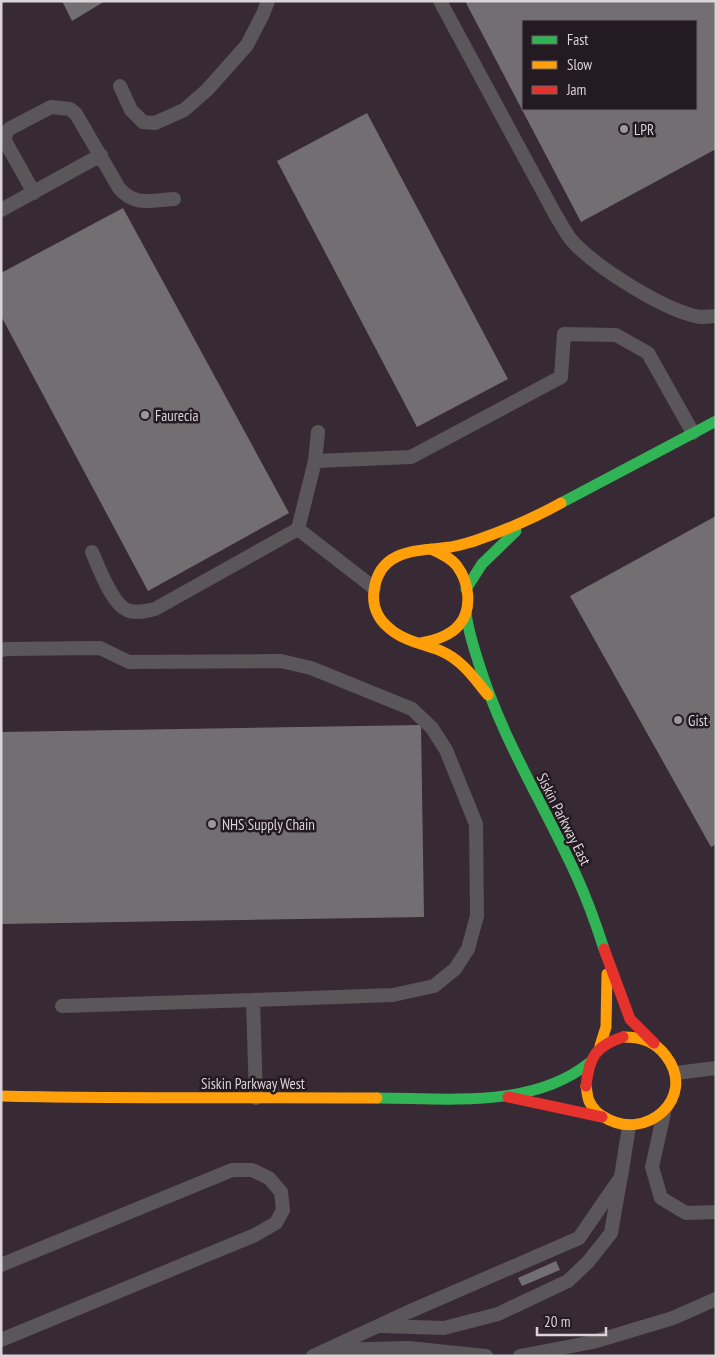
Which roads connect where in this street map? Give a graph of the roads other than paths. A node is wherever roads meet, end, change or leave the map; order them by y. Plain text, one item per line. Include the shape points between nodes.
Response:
1 (268, 1) edge
2 (440, 1) edge
3 (120, 86) dead end
4 (101, 155) junction
5 (34, 193) junction
6 (174, 199) dead end
7 (1, 210) edge
8 (716, 316) edge
9 (716, 421) edge
10 (318, 432) dead end
11 (693, 433) junction
12 (315, 462) junction
13 (528, 520) junction
14 (298, 529) junction
15 (431, 549) junction
16 (92, 552) dead end
17 (374, 588) junction
18 (466, 589) junction
19 (466, 613) junction
20 (421, 643) junction
21 (1, 650) edge
22 (488, 695) junction
23 (607, 959) junction
24 (253, 1000) junction
25 (62, 1006) dead end
26 (654, 1043) junction
27 (600, 1046) junction
28 (589, 1063) junction
29 (716, 1068) edge
30 (676, 1073) junction
31 (1, 1096) edge
32 (505, 1096) junction
33 (256, 1098) junction
34 (664, 1112) junction
35 (602, 1117) junction
36 (629, 1126) junction
37 (621, 1177) junction
38 (716, 1212) edge
39 (1, 1265) edge
40 (716, 1299) edge
41 (378, 1326) junction
42 (1, 1340) edge
43 (319, 1353) edge
44 (486, 1356) edge
45 (520, 1356) edge

1 - 3 lane via 247,45 207,90 184,110 155,123 143,122 131,110
2 - 8 lane via 572,242 612,274 674,308 701,317
4 - 5 lane
4 - 5 lane via 70,108 51,107 9,129 5,141
4 - 6 lane via 126,196 135,201
5 - 7 lane
9 - 11 street
10 - 12 lane
11 - 12 lane via 648,353 616,335 564,334 562,377 411,457
11 - 13 street
12 - 14 lane
13 - 15 street via 459,545
13 - 18 street via 491,552 474,571
14 - 16 lane via 155,609 142,612 128,611 118,604
14 - 17 lane
15 - 17 street via 413,550 394,557 385,566
15 - 18 street via 457,566
17 - 20 street via 376,610 381,621 401,637
18 - 19 street
19 - 20 street via 460,625 448,634
19 - 22 street, Siskin Parkway East
20 - 22 street, Siskin Parkway East via 451,657
21 - 24 lane via 100,648 129,662 281,660 311,668 412,709 432,728 446,750 476,824 477,916 468,949 455,969 434,986 394,995
22 - 23 street, Siskin Parkway East via 576,875
23 - 26 street, Siskin Parkway East via 630,1018
23 - 27 street, Siskin Parkway East via 606,1027
24 - 25 lane
24 - 33 lane
26 - 27 street via 634,1036 611,1040
26 - 30 street via 667,1056
27 - 28 street
28 - 32 street, Siskin Parkway West via 562,1080
28 - 35 street via 585,1092 590,1104
29 - 30 lane
30 - 34 street via 676,1093
31 - 33 street, Siskin Parkway West
32 - 33 street, Siskin Parkway West
32 - 35 street, Siskin Parkway West
34 - 36 street via 647,1123
34 - 38 lane via 652,1167 661,1198 686,1213
35 - 36 street via 612,1123
36 - 37 lane
37 - 41 lane via 579,1238
37 - 41 lane via 611,1233 568,1281 498,1314 444,1328
39 - 42 lane via 232,1170 252,1170 269,1178 281,1192 283,1210 276,1223 255,1235
40 - 45 lane via 673,1318 593,1342
41 - 43 lane
43 - 44 lane via 408,1348

